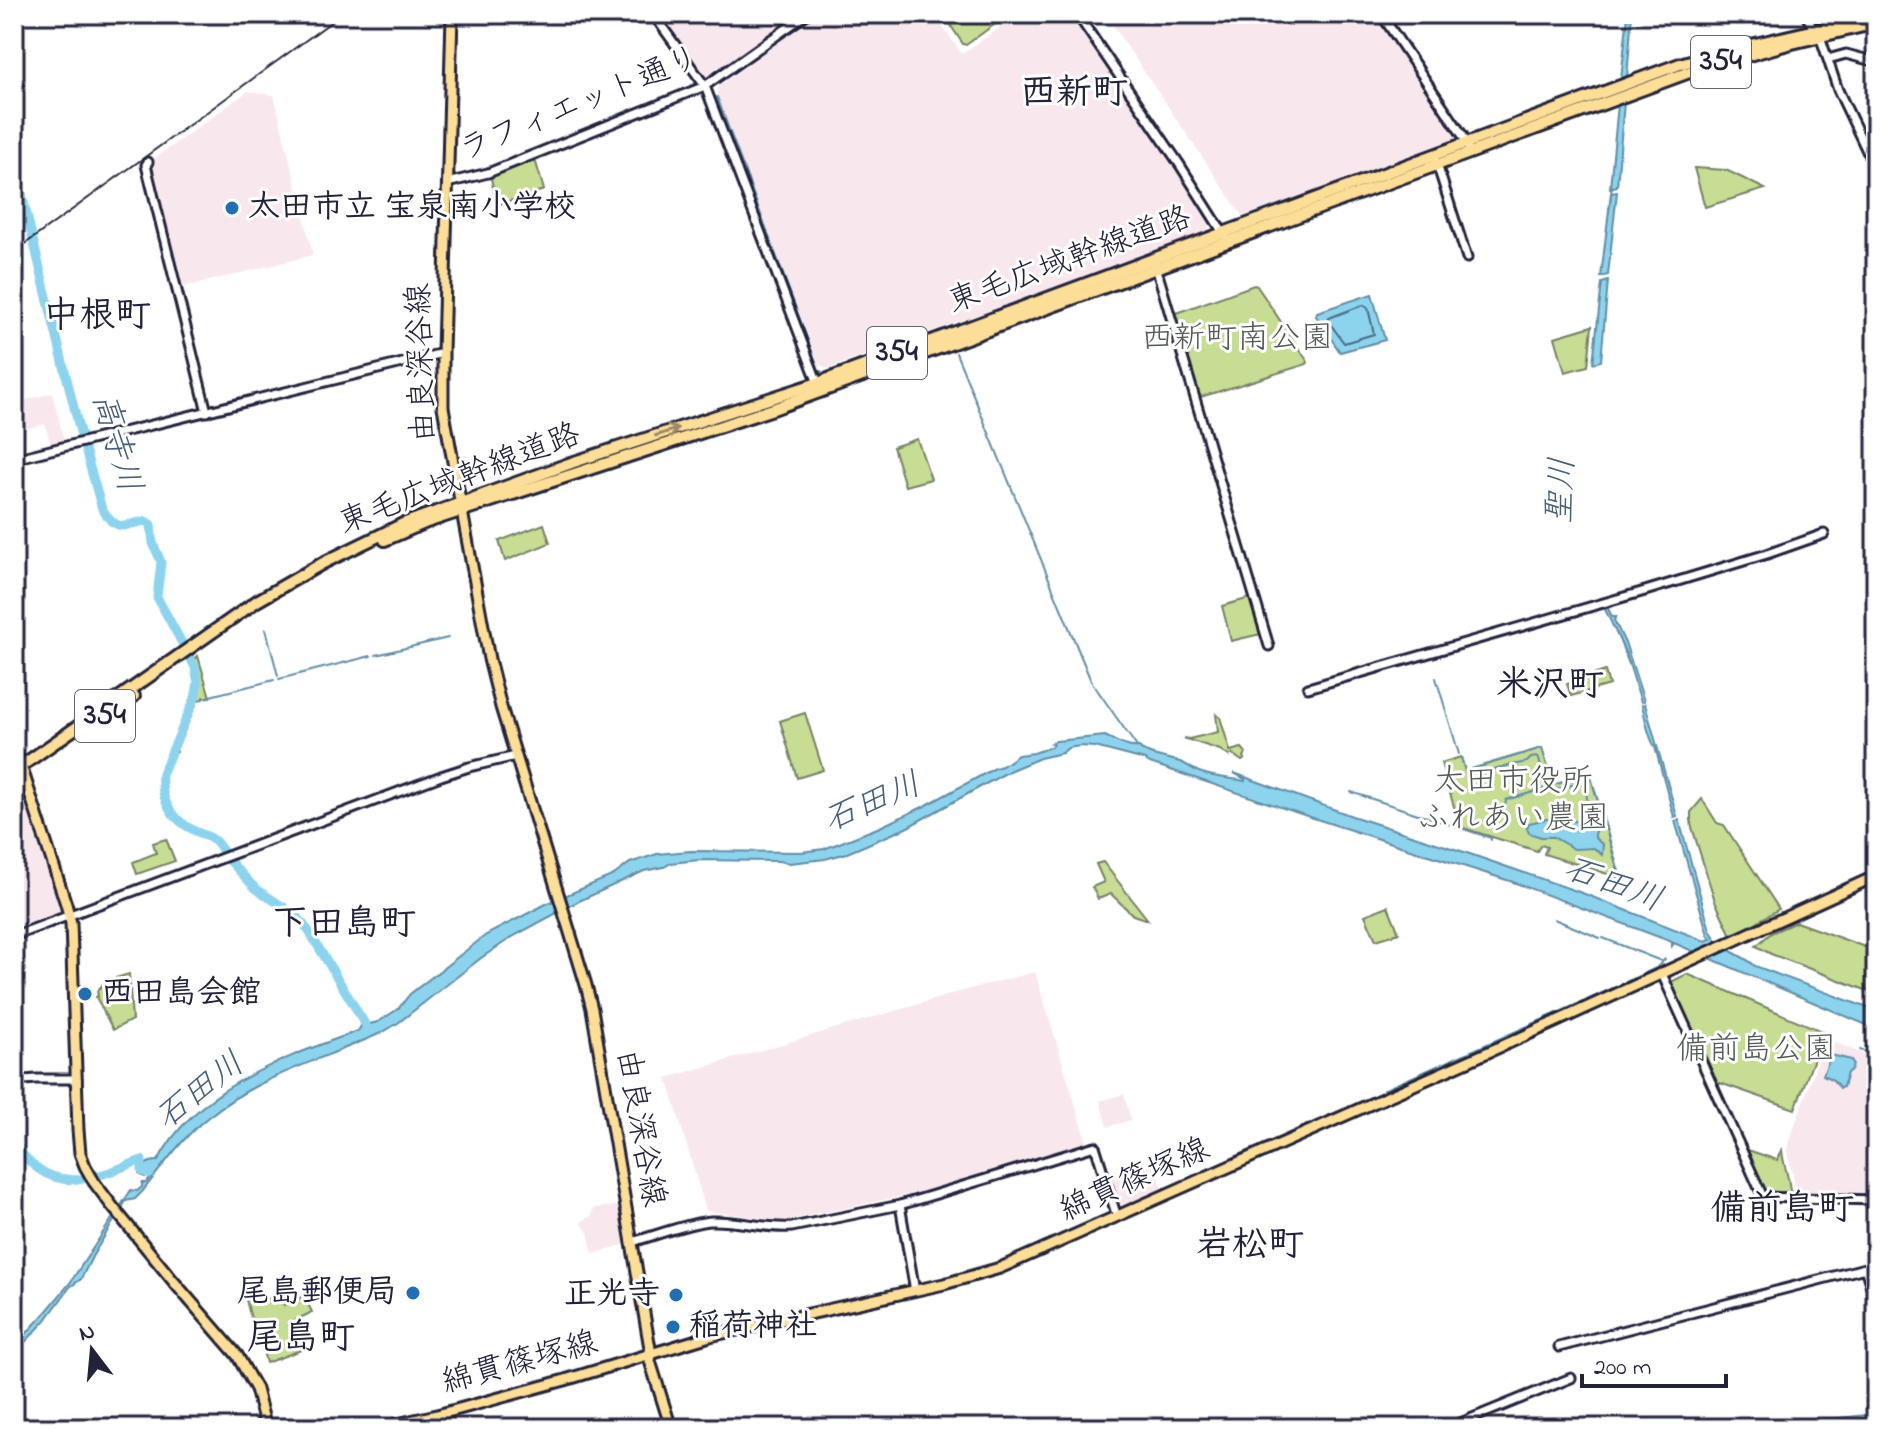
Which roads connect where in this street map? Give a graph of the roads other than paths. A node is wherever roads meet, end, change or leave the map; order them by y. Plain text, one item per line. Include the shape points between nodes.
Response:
1 (452, 14) edge
2 (653, 14) edge
3 (807, 14) edge
4 (1077, 14) edge
5 (1381, 14) edge
6 (1805, 14) edge
7 (1876, 16) edge
8 (1876, 23) edge
9 (1817, 33) junction
10 (1828, 59) junction
11 (1876, 62) edge
12 (705, 86) junction
13 (1469, 147) junction
14 (1436, 160) junction
15 (148, 162) dead end
16 (1876, 170) edge
17 (447, 183) junction
18 (1226, 237) junction
19 (1467, 258) dead end
20 (1154, 263) junction
21 (443, 353) junction
22 (819, 388) junction
23 (207, 412) junction
24 (14, 459) edge
25 (462, 507) junction
26 (1824, 534) dead end
27 (1269, 646) dead end
28 (1308, 688) dead end
29 (14, 746) edge
30 (516, 756) junction
31 (18, 772) edge
32 (1876, 876) edge
33 (69, 916) junction
34 (14, 936) edge
35 (1662, 974) junction
36 (77, 1079) junction
37 (14, 1081) edge
38 (1876, 1200) edge
39 (900, 1205) junction
40 (1117, 1217) junction
41 (632, 1242) junction
42 (915, 1291) junction
43 (1876, 1302) edge
44 (1559, 1347) dead end
45 (651, 1354) junction
46 (1571, 1378) dead end
47 (266, 1428) edge
48 (379, 1428) edge
49 (671, 1428) edge
50 (1448, 1428) edge

1 - 17 main road, 由良深谷線
2 - 12 street
3 - 12 street, ラフィエット通り
4 - 18 street
5 - 13 street
6 - 9 street
7 - 9 highway, 東毛広域幹線道路 / 354
8 - 9 highway, 東毛広域幹線道路 / 354
9 - 10 street
9 - 13 highway, 東毛広域幹線道路 / 354 via 1700,57
10 - 11 street via 1846,54
10 - 16 street
12 - 17 street, ラフィエット通り via 488,173
12 - 22 street
13 - 14 highway, 東毛広域幹線道路 / 354
14 - 18 highway, 東毛広域幹線道路 / 354 via 1355,185
14 - 19 street
15 - 23 street
17 - 21 main road, 由良深谷線
18 - 20 highway, 東毛広域幹線道路 / 354
20 - 22 highway, 東毛広域幹線道路 / 354
20 - 27 street
21 - 23 street
21 - 25 main road, 由良深谷線 via 443,407
22 - 25 highway, 東毛広域幹線道路 / 354 via 574,462
23 - 24 street
25 - 30 main road, 由良深谷線 via 489,659
25 - 31 highway, 東毛広域幹線道路 / 354 via 403,524 257,601
26 - 28 street
29 - 31 street
30 - 33 street via 441,776
30 - 41 main road, 由良深谷線 via 592,1009
31 - 33 main road
32 - 35 main road, 綿貫篠塚線
33 - 34 street
33 - 36 main road
35 - 38 street via 1763,1197
35 - 40 main road, 綿貫篠塚線
36 - 37 street
36 - 47 main road via 79,1144 87,1170 237,1355 256,1389
39 - 40 street via 1095,1146
39 - 41 street via 792,1227 706,1221
39 - 42 street
40 - 42 main road, 綿貫篠塚線 via 1000,1268
41 - 45 main road, 由良深谷線
42 - 45 main road, 綿貫篠塚線 via 737,1329
43 - 44 street via 1865,1268
45 - 48 main road, 綿貫篠塚線
45 - 49 main road, 由良深谷線
46 - 50 street

